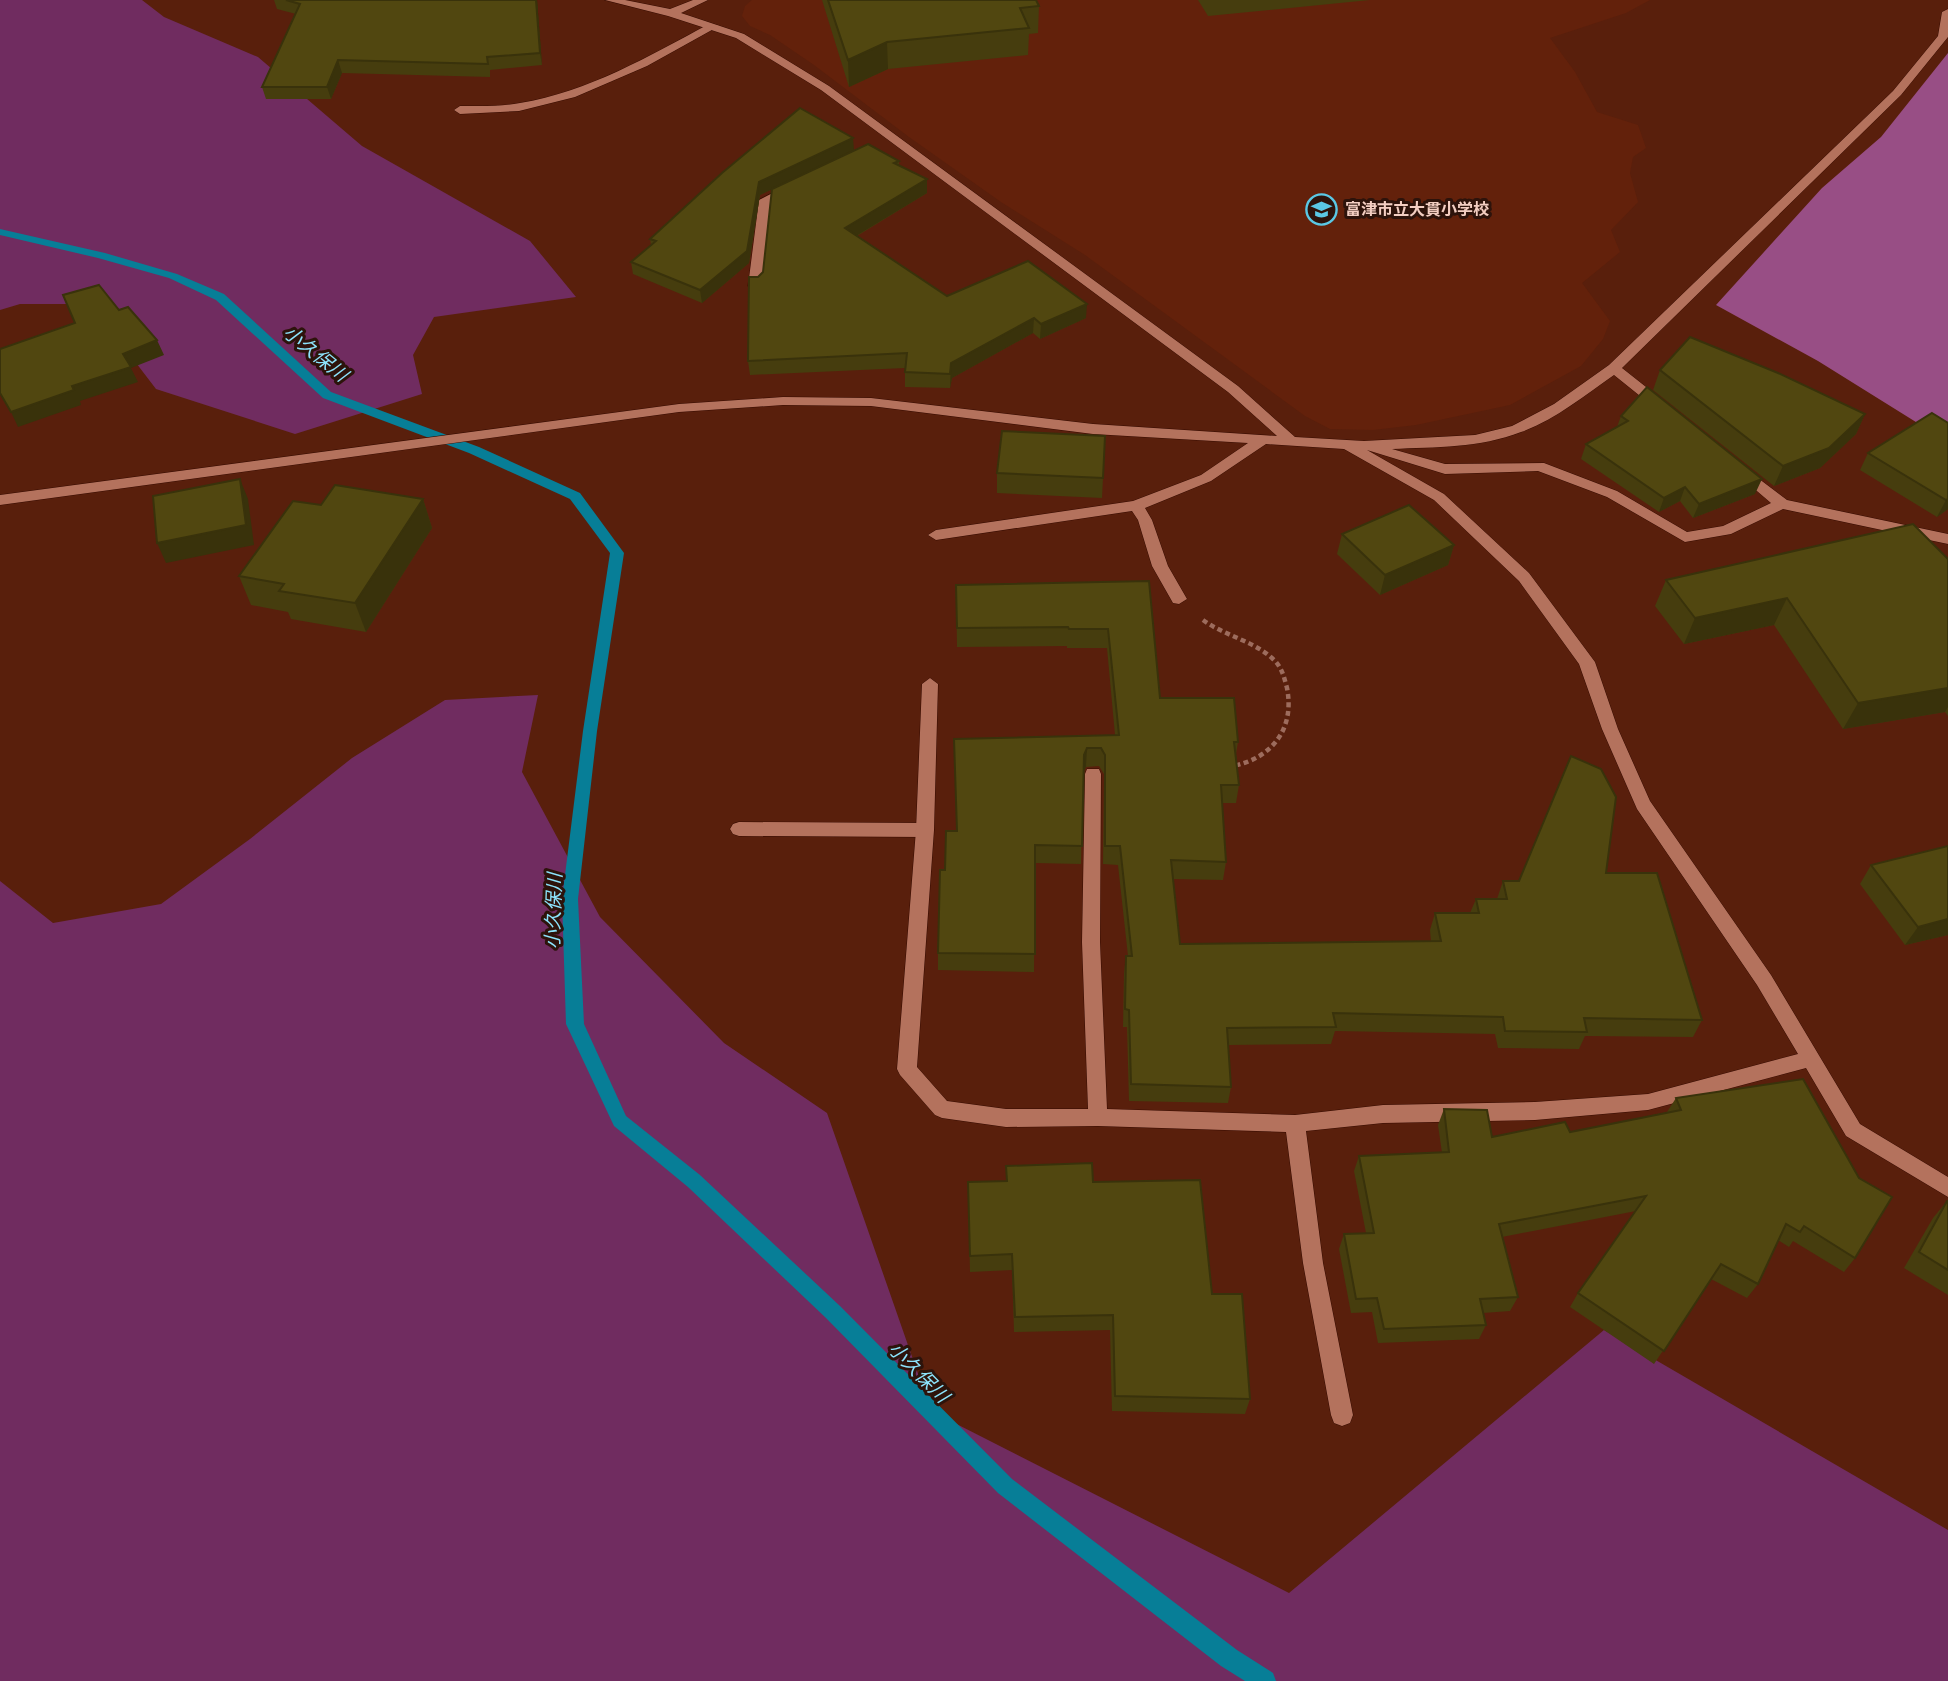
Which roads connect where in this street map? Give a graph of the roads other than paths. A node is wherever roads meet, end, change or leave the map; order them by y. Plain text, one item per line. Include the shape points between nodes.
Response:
1 (610, 0) edge
2 (703, 0) edge
3 (1947, 0) edge
4 (1948, 10) edge
5 (671, 13) junction
6 (713, 26) junction
7 (460, 110) dead end
8 (800, 183) edge
9 (755, 286) edge
10 (1614, 368) junction
11 (1667, 411) edge
12 (1263, 440) junction
13 (1292, 442) junction
14 (1356, 445) junction
15 (1730, 462) edge
16 (0, 500) edge
17 (1783, 505) junction
18 (1136, 506) junction
19 (936, 535) dead end
20 (1948, 538) edge
21 (1179, 599) road end
22 (930, 684) dead end
23 (1093, 774) edge
24 (739, 830) dead end
25 (925, 830) junction
26 (1812, 1058) junction
27 (1098, 1117) junction
28 (1295, 1124) junction
29 (1948, 1188) edge
30 (1342, 1415) dead end

1 - 5 street
2 - 5 street
3 - 4 street
4 - 10 street via 1943,36 1897,93
5 - 6 street
6 - 7 street via 582,91 519,107
6 - 13 street via 825,88 888,142 1233,389
8 - 9 street via 765,200
10 - 11 street
10 - 14 street via 1559,407 1517,429 1475,440
12 - 13 street
12 - 16 street via 1093,429 858,402 783,401 679,408
12 - 18 street via 1206,478
13 - 14 street
14 - 17 street via 1445,469 1539,466 1612,494 1685,537 1726,530
14 - 26 street via 1439,497 1524,577 1587,662 1643,804 1764,979
15 - 17 street
17 - 20 street
18 - 19 street
18 - 21 street
22 - 25 street
23 - 27 street via 1091,942
24 - 25 street
25 - 27 street via 907,1069 943,1110 1006,1118
26 - 28 street via 1648,1102 1535,1111 1383,1114
26 - 29 street via 1853,1130
27 - 28 street
28 - 30 street via 1313,1263

